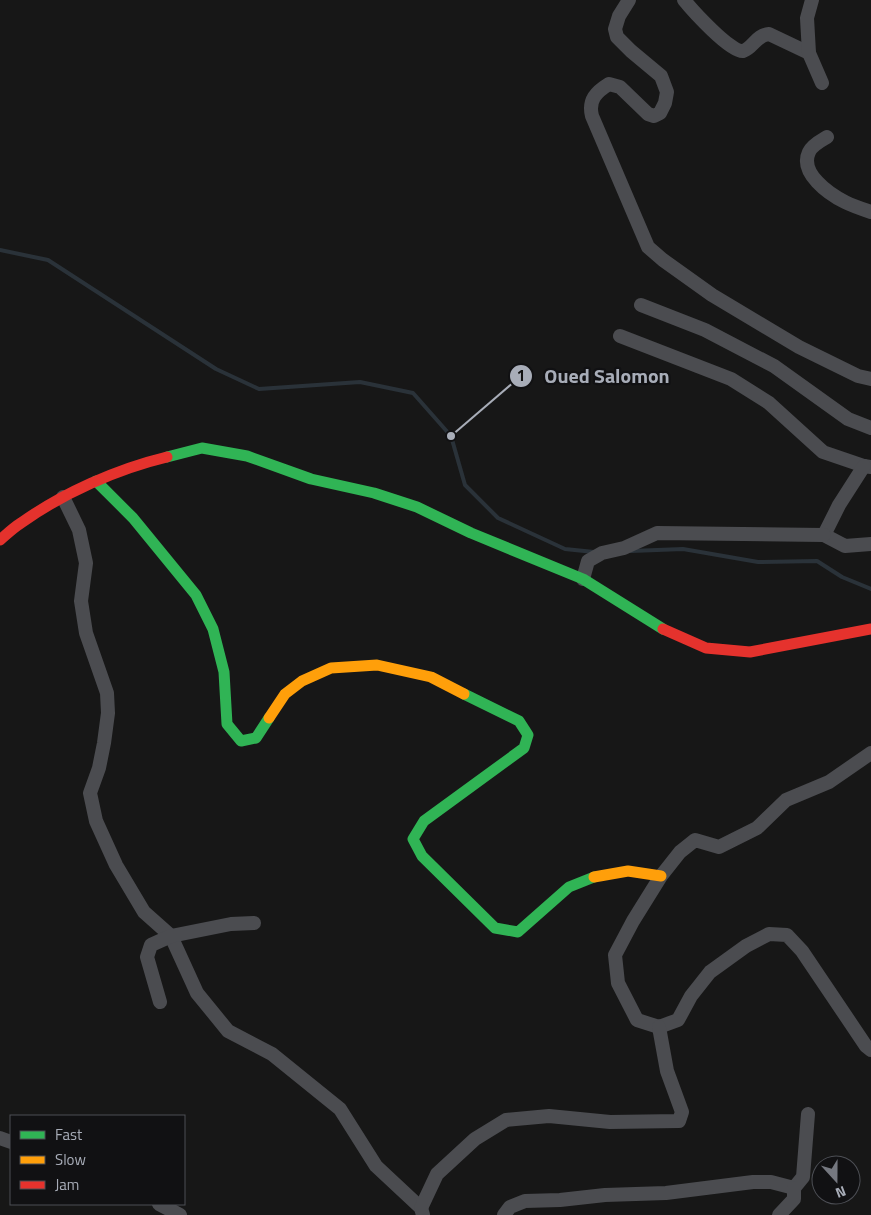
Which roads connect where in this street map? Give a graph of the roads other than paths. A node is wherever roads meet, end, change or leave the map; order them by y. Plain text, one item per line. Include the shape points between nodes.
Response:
1 (628, 0) edge
2 (684, 0) edge
3 (812, 0) edge
4 (809, 53) junction
5 (822, 83) dead end
6 (827, 137) dead end
7 (871, 212) edge
8 (641, 305) dead end
9 (620, 336) dead end
10 (871, 379) edge
11 (871, 428) edge
12 (867, 467) edge
13 (96, 481) junction
14 (63, 497) junction
15 (824, 535) junction
16 (0, 540) edge
17 (871, 544) edge
18 (583, 579) junction
19 (871, 628) edge
20 (871, 752) edge
21 (661, 876) junction
22 (254, 923) dead end
23 (171, 936) junction
24 (160, 1002) dead end
25 (659, 1027) junction
26 (871, 1050) edge
27 (808, 1114) dead end
28 (794, 1188) junction
29 (161, 1205) edge
30 (422, 1212) edge
31 (180, 1215) edge
32 (504, 1215) edge
33 (779, 1215) edge

1 - 10 street via 615,29 617,37 661,76 667,92 666,103 660,113 648,114 620,87 609,84 600,89 590,108 648,247 712,295 799,347 858,376
2 - 4 street via 728,45 737,50 742,51 768,34
3 - 4 street via 808,18
4 - 5 street
6 - 7 street via 809,152 807,159 811,173 829,194
8 - 11 street via 705,330 774,366 848,419
9 - 12 street via 731,379 769,403 822,452
12 - 15 street via 839,505
13 - 14 street
13 - 18 street via 149,461 202,448 247,456 311,479 374,493 417,507
13 - 21 street via 133,518 196,595 213,630 224,672 227,724 240,741 256,738 285,694 302,681 331,668 377,664 431,677 519,721 528,735 524,748 424,821 413,840 422,856 495,928 518,932 568,887 597,876 628,871
14 - 16 street via 20,523
14 - 23 street via 79,530 86,563 81,601 86,633 108,694 104,743 90,793 96,821 116,865 144,912
15 - 17 street via 844,546
15 - 18 street via 656,533 588,561
18 - 19 street via 661,628 706,648 750,652
20 - 21 street via 829,782 786,800 757,828 719,847 695,840 680,852
21 - 25 street via 614,955 618,983 637,1020
22 - 23 street via 231,924
23 - 24 street via 151,945 148,957
23 - 30 street via 197,993 228,1030 272,1054 340,1109 376,1166
25 - 26 street via 678,1020 710,972 746,946 769,934 787,935 802,951
25 - 30 street via 667,1071 682,1112 679,1121 610,1122 550,1116 506,1120 475,1139 437,1174
27 - 28 street via 803,1177
28 - 32 street via 753,1182 666,1192 525,1201 510,1207
28 - 33 street via 794,1199
29 - 31 street

